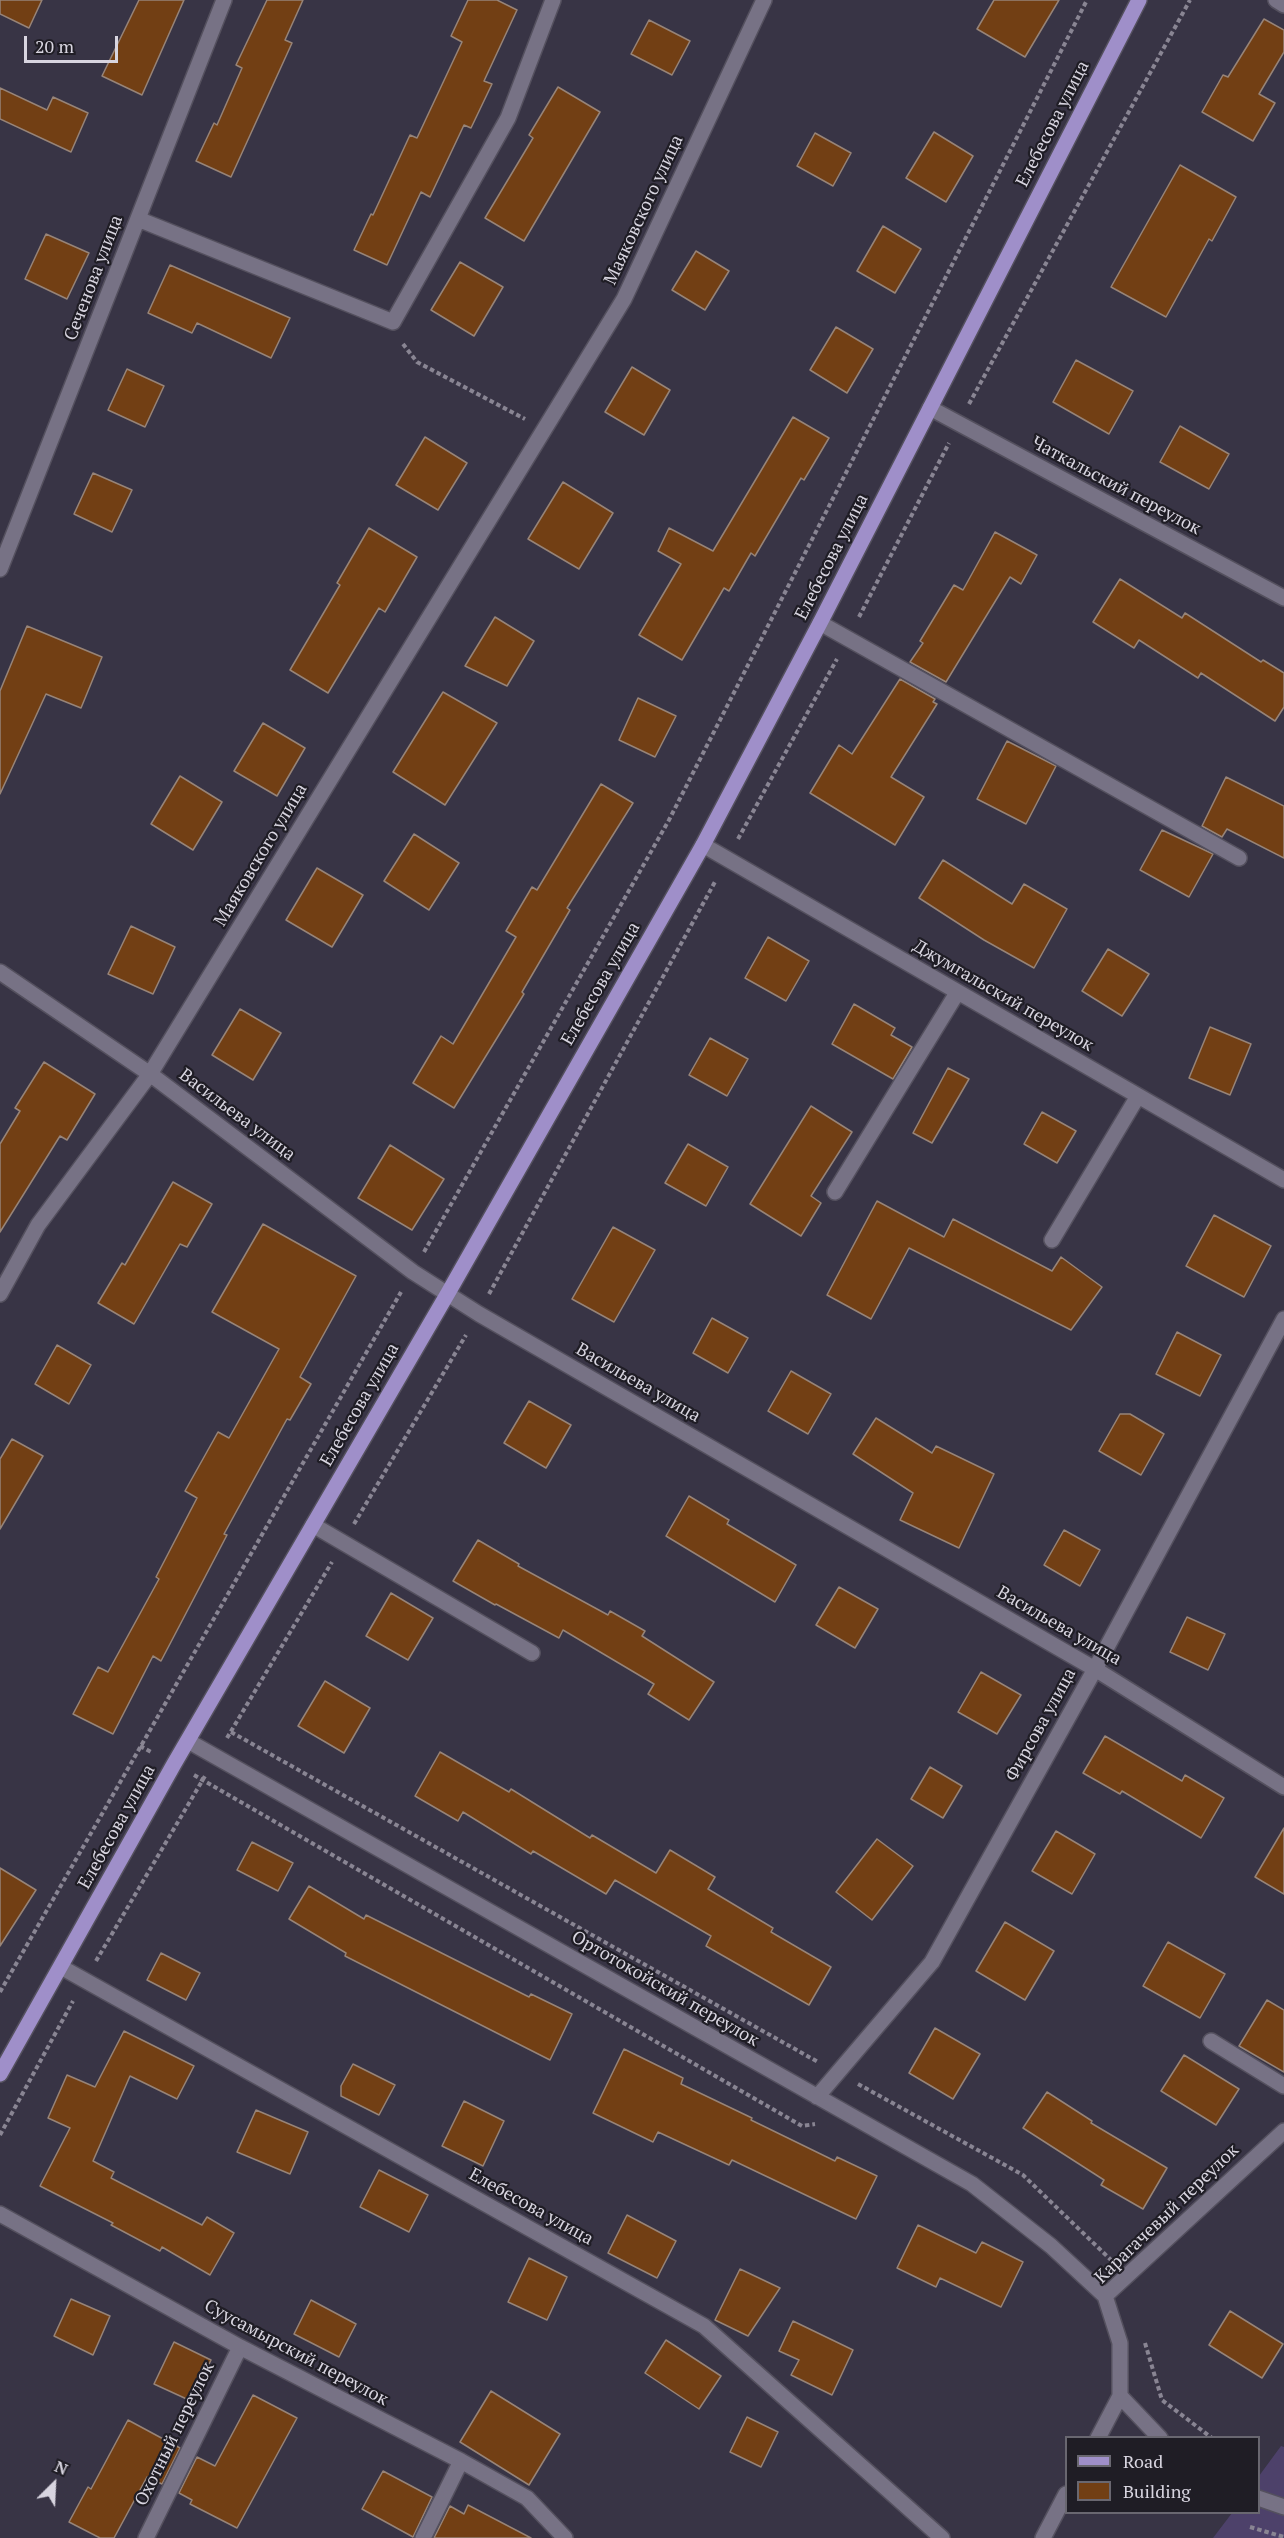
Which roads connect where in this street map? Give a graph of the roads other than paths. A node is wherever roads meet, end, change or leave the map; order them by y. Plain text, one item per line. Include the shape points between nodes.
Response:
1 (224, 0) edge
2 (553, 0) edge
3 (764, 0) edge
4 (1138, 0) edge
5 (1276, 0) edge
6 (1284, 5) edge
7 (138, 219) junction
8 (930, 408) junction
9 (0, 569) edge
10 (1284, 598) edge
11 (820, 623) junction
12 (703, 844) junction
13 (1239, 858) dead end
14 (0, 972) edge
15 (957, 993) junction
16 (150, 1074) junction
17 (1138, 1096) junction
18 (1284, 1180) edge
19 (835, 1192) dead end
20 (1052, 1240) dead end
21 (448, 1293) junction
22 (0, 1294) edge
23 (1284, 1319) edge
24 (313, 1525) junction
25 (532, 1653) dead end
26 (1095, 1669) junction
27 (188, 1741) junction
28 (1284, 1787) edge
29 (61, 1967) junction
30 (1211, 2041) dead end
31 (0, 2074) edge
32 (1284, 2086) edge
33 (818, 2097) junction
34 (1284, 2131) edge
35 (0, 2214) edge
36 (1105, 2296) junction
37 (240, 2347) junction
38 (1120, 2396) junction
39 (1099, 2436) edge
40 (1158, 2436) edge
41 (461, 2461) junction
42 (1065, 2496) edge
43 (1260, 2499) edge
44 (1284, 2507) edge
45 (146, 2538) edge
46 (423, 2538) edge
47 (565, 2538) edge
48 (942, 2538) edge
49 (1042, 2538) edge

1 - 7 street, Сеченова улица
2 - 7 street via 508,118 393,322
3 - 16 street, Маяковского улица via 624,299
4 - 8 main road, Елебесова улица
5 - 6 street
7 - 9 street, Сеченова улица
8 - 10 street, Чаткальский переулок
8 - 11 main road, Елебесова улица
11 - 12 main road, Елебесова улица
11 - 13 street
12 - 15 street, Джумгальский переулок
12 - 21 main road, Елебесова улица
14 - 16 street, Васильева улица
15 - 17 street, Джумгальский переулок
15 - 19 street
16 - 21 street, Васильева улица via 413,1272
16 - 22 street, Маяковского улица via 38,1225
17 - 18 street, Джумгальский переулок
17 - 20 street
21 - 24 main road, Елебесова улица
21 - 26 street, Васильева улица
23 - 26 street, Фирсова улица
24 - 25 street
24 - 27 main road, Елебесова улица
26 - 28 street, Васильева улица
26 - 33 street, Фирсова улица via 932,1962
27 - 29 main road, Елебесова улица
27 - 33 street, Ортотокойский переулок
29 - 31 main road, Елебесова улица
29 - 48 street, Елебесова улица via 704,2326
30 - 32 street
33 - 36 street, Ортотокойский переулок via 972,2184 1051,2246
34 - 36 street, Карагачевый переулок
35 - 37 street, Суусамырский переулок
36 - 38 street, Карагачевый переулок via 1120,2343
37 - 41 street, Суусамырский переулок
37 - 45 street, Охотный переулок
38 - 39 street, Карагачевый переулок
38 - 40 street
41 - 46 street
41 - 47 street, Суусамырский переулок via 527,2498
42 - 49 street
43 - 44 street

